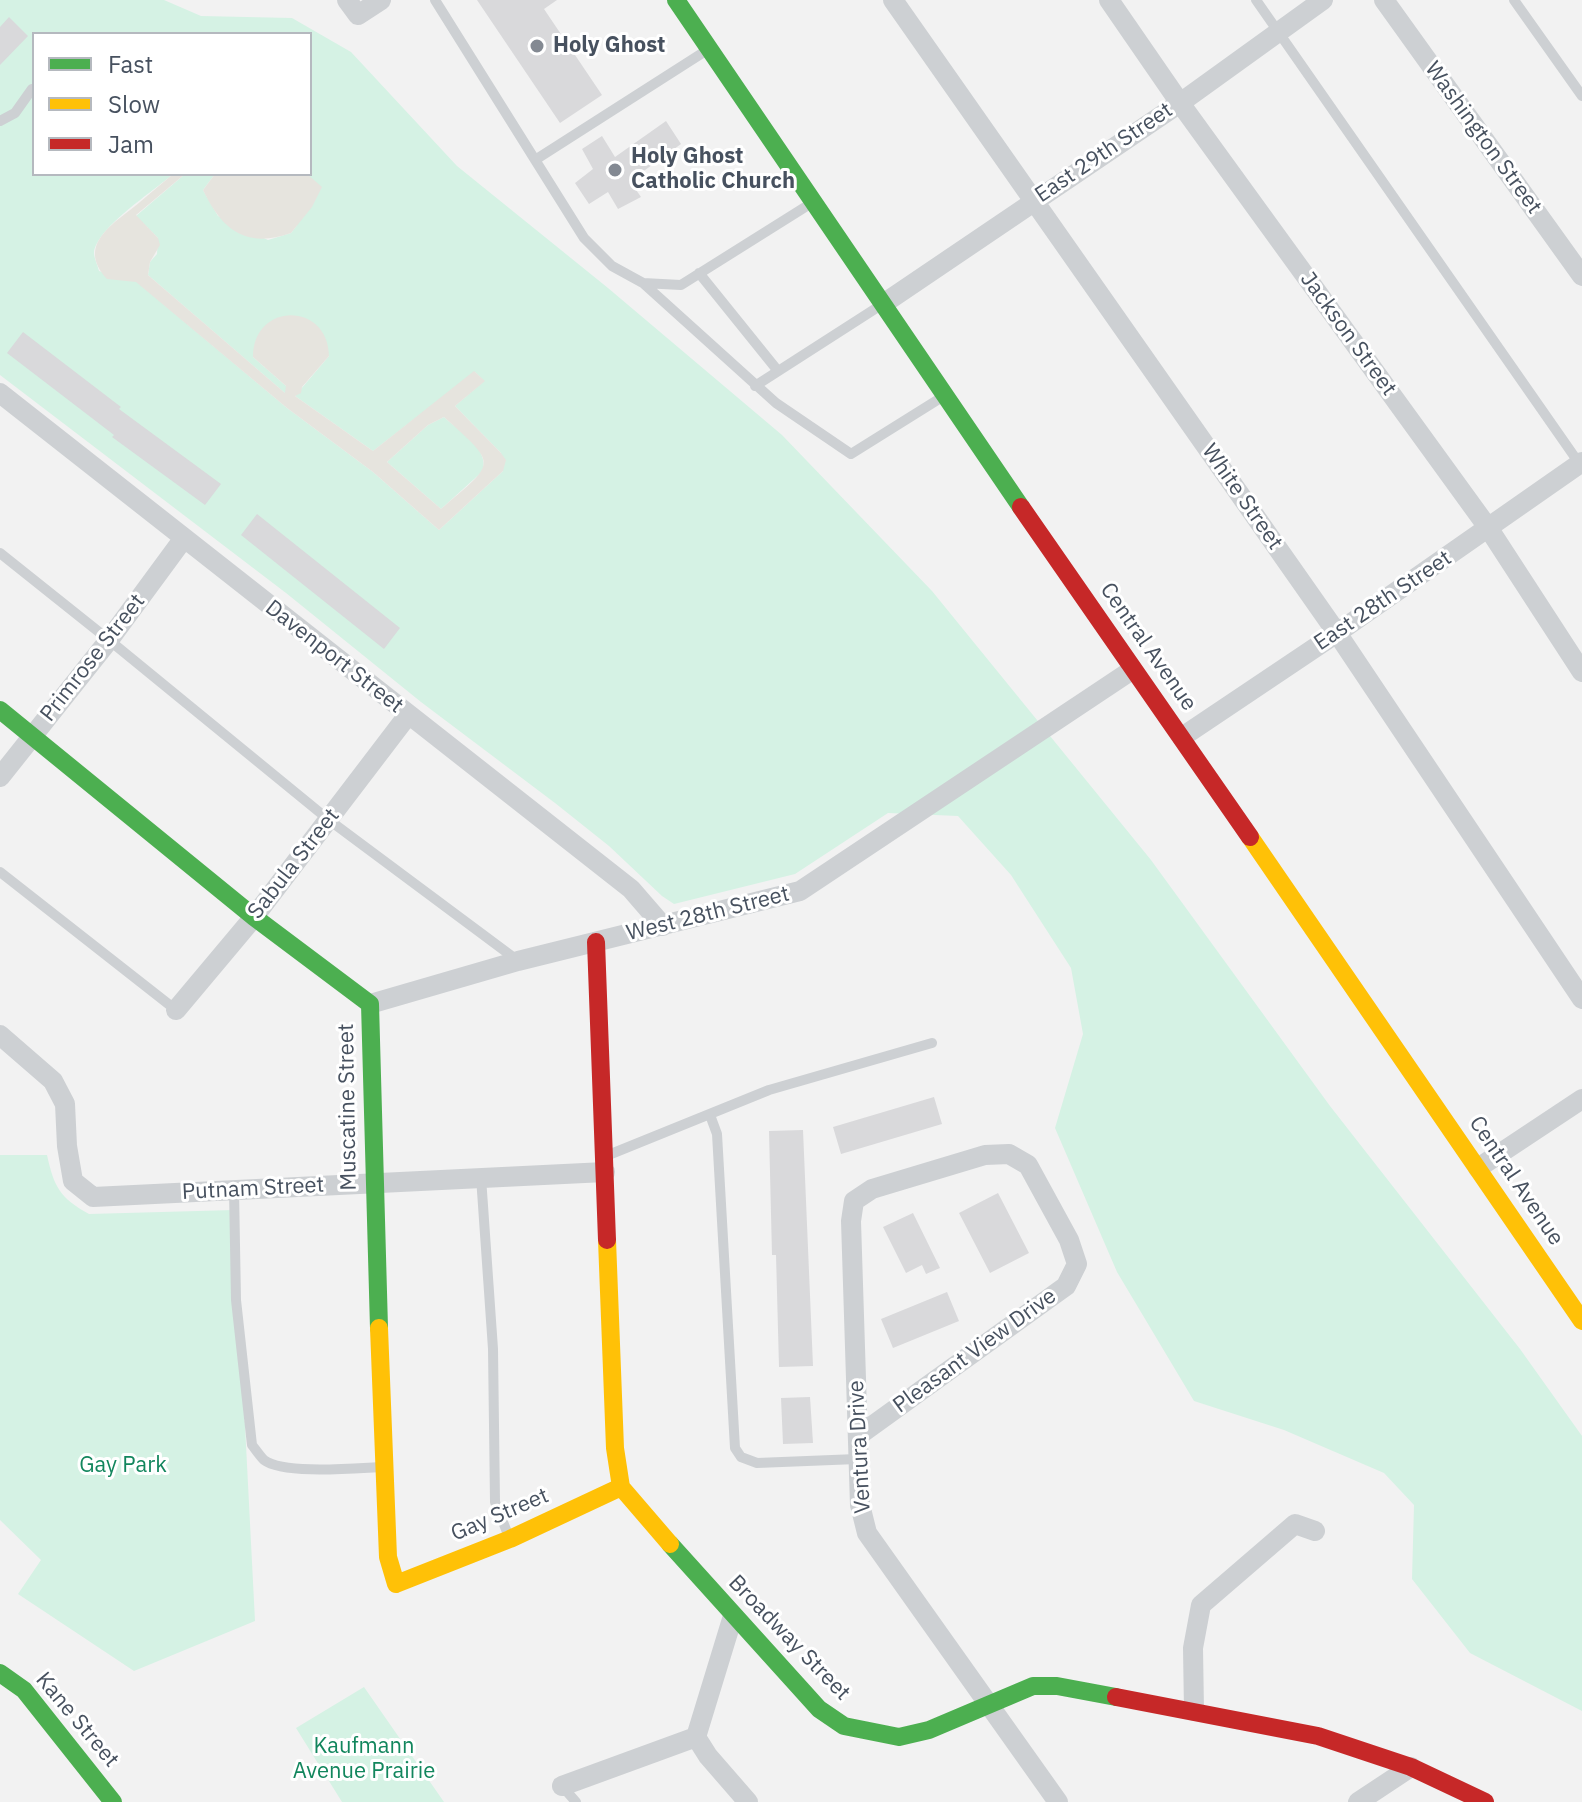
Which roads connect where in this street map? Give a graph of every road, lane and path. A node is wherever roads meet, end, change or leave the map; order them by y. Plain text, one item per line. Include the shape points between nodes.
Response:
1 (381, 0) edge
2 (435, 0) edge
3 (676, 0) edge
4 (893, 0) edge
5 (1109, 0) edge
6 (1256, 0) edge
7 (1323, 0) edge
8 (1384, 0) edge
9 (1514, 0) edge
10 (353, 8) edge
11 (1278, 32) junction
12 (710, 49) junction
13 (32, 89) edge
14 (1582, 96) edge
15 (1180, 103) junction
16 (0, 121) edge
17 (535, 160) junction
18 (1034, 200) junction
19 (814, 202) junction
20 (699, 273) junction
21 (1582, 276) edge
22 (643, 283) junction
23 (883, 304) junction
24 (778, 371) junction
25 (755, 386) junction
26 (0, 393) edge
27 (945, 395) junction
28 (1581, 465) edge
29 (1489, 529) junction
30 (184, 538) junction
31 (0, 553) edge
32 (1337, 633) junction
33 (109, 640) junction
34 (1132, 670) junction
35 (1582, 672) edge
36 (0, 710) edge
37 (408, 715) junction
38 (33, 735) junction
39 (1182, 737) junction
40 (0, 777) edge
41 (329, 820) junction
42 (0, 872) edge
43 (254, 917) junction
44 (663, 926) junction
45 (596, 942) junction
46 (518, 961) junction
47 (1582, 999) edge
48 (370, 1004) junction
49 (176, 1010) joint
50 (0, 1035) edge
51 (932, 1043) dead end
52 (1582, 1099) edge
53 (710, 1115) junction
54 (604, 1164) junction
55 (1478, 1168) junction
56 (481, 1177) junction
57 (373, 1183) junction
58 (234, 1190) junction
59 (854, 1201) joint
60 (1582, 1321) edge
61 (858, 1436) junction
62 (857, 1459) junction
63 (384, 1467) junction
64 (621, 1487) junction
65 (1315, 1531) dead end
66 (510, 1539) junction
67 (396, 1584) joint
68 (733, 1616) junction
69 (0, 1673) edge
70 (989, 1703) junction
71 (1194, 1711) junction
72 (696, 1737) junction
73 (1411, 1767) junction
74 (569, 1794) edge
75 (113, 1802) edge
76 (748, 1802) edge
77 (1058, 1802) edge
78 (1358, 1802) edge
79 (1485, 1802) edge

1 - 10 street
2 - 17 lane
3 - 12 street, Central Avenue
4 - 18 street, White Street
5 - 15 street, Jackson Street
6 - 11 lane
7 - 11 street, East 29th Street
8 - 21 street, Washington Street
9 - 14 lane
11 - 15 street, East 29th Street
11 - 28 lane
12 - 17 lane
12 - 19 street, Central Avenue
13 - 16 lane via 15,113
15 - 18 street, East 29th Street
15 - 29 street, Jackson Street
17 - 22 lane via 584,238 612,266
18 - 23 street, East 29th Street
18 - 32 street, White Street
19 - 20 lane
19 - 23 street, Central Avenue
20 - 22 lane via 681,285
20 - 24 lane
22 - 25 lane
23 - 24 lane
23 - 27 street, Central Avenue
24 - 25 lane
25 - 27 lane via 851,454
26 - 30 street, Davenport Street
27 - 34 street, Central Avenue
28 - 29 street, East 28th Street
29 - 32 street, East 28th Street
29 - 35 street, Jackson Street
30 - 33 street, Primrose Street
30 - 37 street, Davenport Street
31 - 33 lane
32 - 39 street, East 28th Street
32 - 47 street, White Street
33 - 38 street, Primrose Street
33 - 41 lane
34 - 39 street, Central Avenue
34 - 44 street, West 28th Street via 800,891
36 - 38 street, Muscatine Street
37 - 41 street, Sabula Street
37 - 44 street, Davenport Street via 631,889
38 - 40 street, Primrose Street
38 - 43 street, Muscatine Street
39 - 55 street, Central Avenue
41 - 43 street, Sabula Street
41 - 46 lane
42 - 49 lane
43 - 48 street, Muscatine Street
43 - 49 street, Sabula Street
44 - 45 street, West 28th Street
45 - 46 street, West 28th Street
45 - 54 street
46 - 48 street, West 28th Street
48 - 57 street, Muscatine Street
50 - 58 street, Putnam Street via 53,1081 65,1104 73,1181 93,1197
51 - 53 lane via 769,1090
52 - 55 street
53 - 54 lane
53 - 62 lane via 717,1134 735,1448 741,1457 757,1463
54 - 56 street, Putnam Street
54 - 64 street
55 - 60 street, Central Avenue
56 - 57 street, Putnam Street
56 - 66 lane via 493,1349 495,1502
57 - 58 street, Putnam Street
57 - 63 street, Muscatine Street
58 - 63 lane via 236,1300 252,1445 265,1461 290,1468
59 - 61 street, Ventura Drive
59 - 61 street, Pleasant View Drive via 872,1189 985,1155 1009,1154 1028,1165 1077,1264 1066,1286
61 - 62 street, Ventura Drive
62 - 70 street, Ventura Drive via 867,1533
63 - 67 street, Muscatine Street via 388,1557
64 - 66 street, Gay Street
64 - 68 street, Broadway Street
65 - 71 street via 1295,1524 1201,1605 1193,1648
66 - 67 street, Gay Street
68 - 70 street, Broadway Street via 819,1709 844,1726 899,1737 929,1730
68 - 72 street
69 - 75 street, Kane Street via 24,1690
70 - 71 street, Broadway Street via 1033,1686 1057,1686
70 - 77 street, Ventura Drive
71 - 73 street, Broadway Street via 1318,1736
72 - 74 street
72 - 76 street
73 - 78 street
73 - 79 street, Broadway Street

